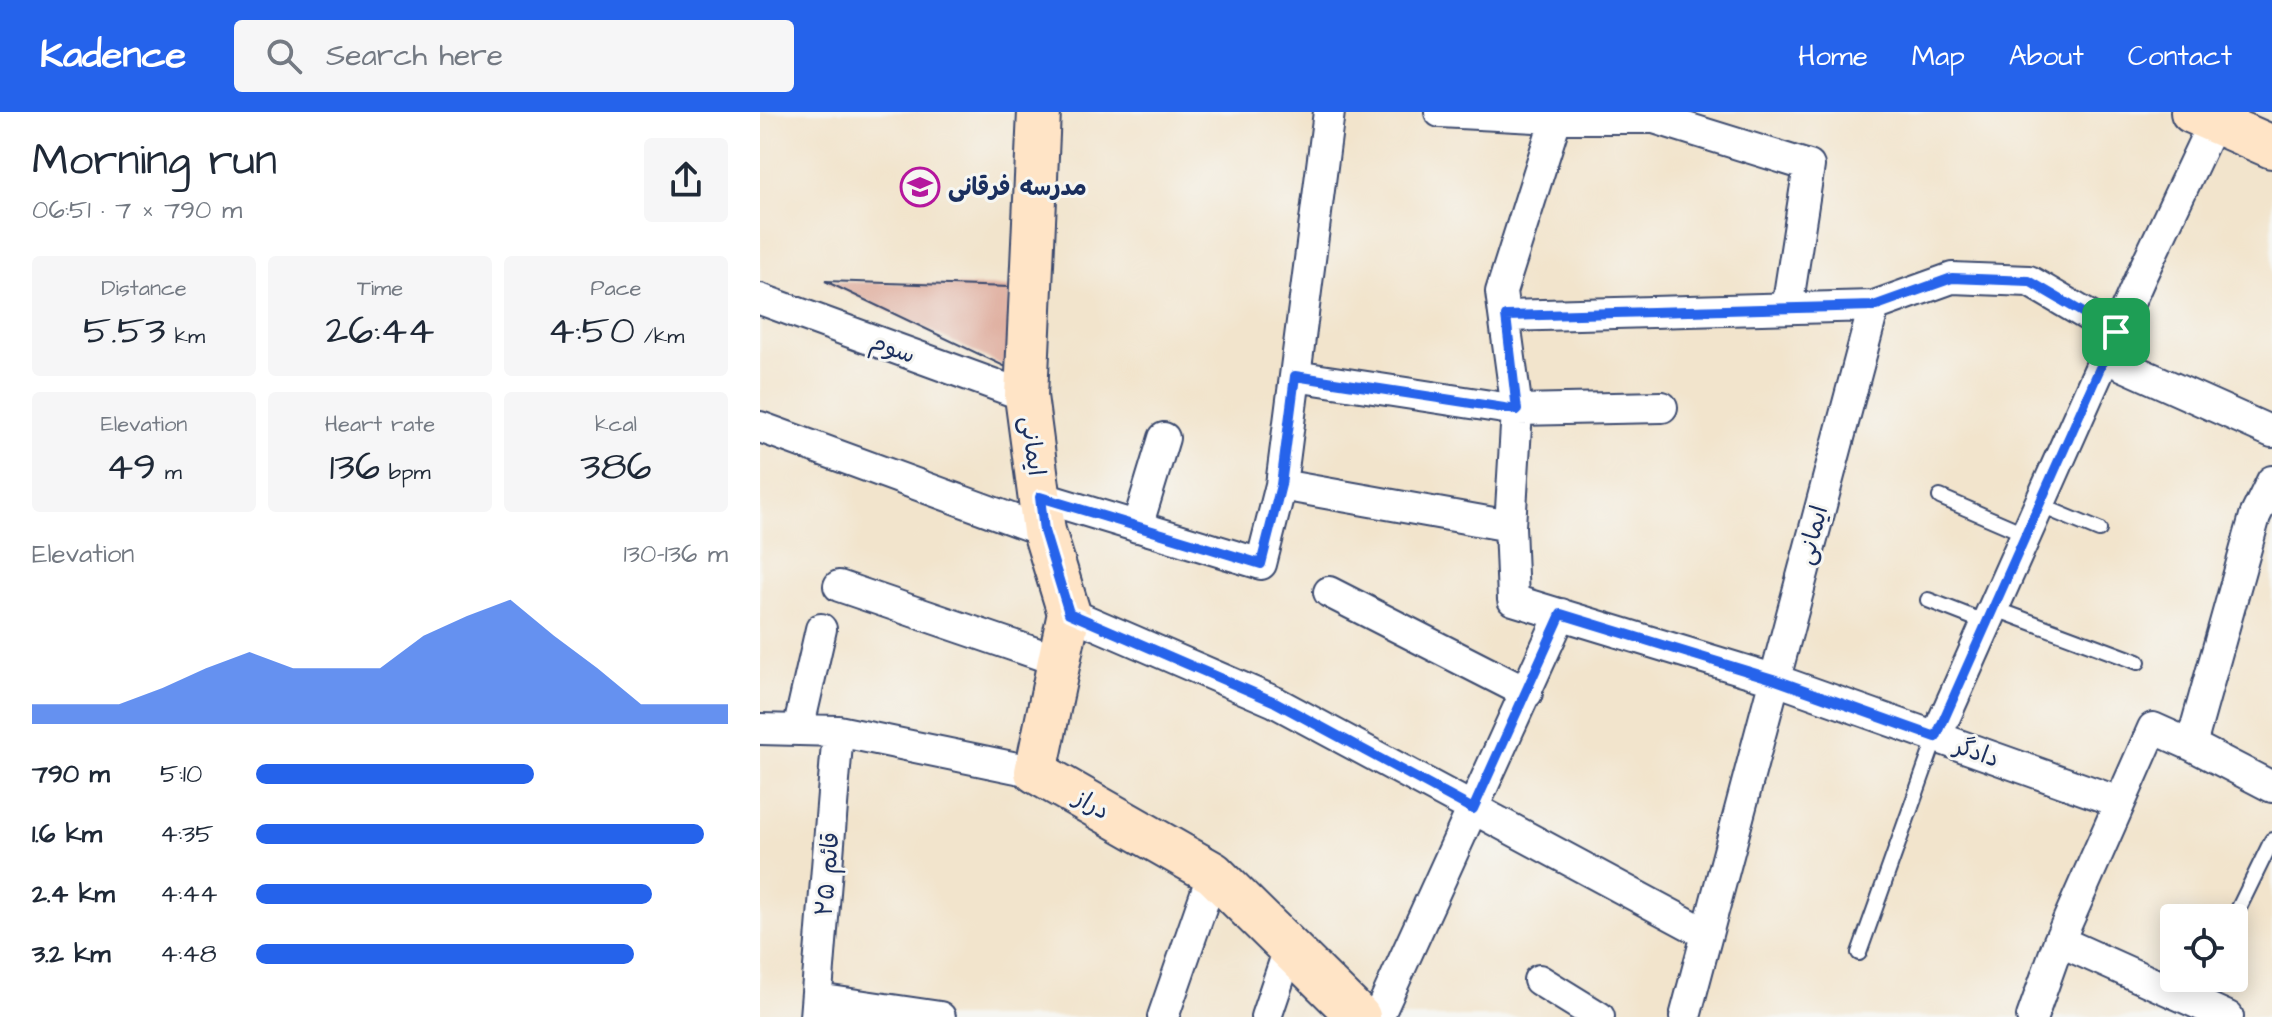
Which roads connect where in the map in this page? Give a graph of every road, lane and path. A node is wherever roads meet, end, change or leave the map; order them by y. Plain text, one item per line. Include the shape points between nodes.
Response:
1 (1039, 112) edge
2 (1329, 112) edge
3 (1440, 112) edge
4 (1557, 115) edge
5 (2203, 117) edge
6 (2265, 139) edge
7 (760, 299) edge
8 (1874, 306) junction
9 (1787, 308) junction
10 (1506, 316) junction
11 (2110, 344) junction
12 (1295, 376) junction
13 (1026, 396) junction
14 (1662, 407) dead end
15 (1517, 410) junction
16 (760, 427) edge
17 (2272, 432) edge
18 (1164, 438) dead end
19 (2272, 481) edge
20 (1281, 485) junction
21 (1940, 497) dead end
22 (2039, 505) junction
23 (1042, 514) junction
24 (1510, 526) junction
25 (1137, 527) junction
26 (2099, 530) dead end
27 (2026, 534) junction
28 (839, 586) dead end
29 (1329, 592) dead end
30 (1928, 600) dead end
31 (1069, 613) junction
32 (1561, 614) junction
33 (1990, 615) junction
34 (821, 629) dead end
35 (1059, 661) junction
36 (2138, 662) dead end
37 (1773, 679) junction
38 (1527, 693) junction
39 (760, 729) edge
40 (798, 730) junction
41 (838, 731) junction
42 (1936, 737) junction
43 (2191, 745) junction
44 (1036, 772) junction
45 (2272, 787) edge
46 (2119, 802) junction
47 (1473, 809) junction
48 (2272, 840) edge
49 (1213, 873) junction
50 (2241, 904) edge
51 (1707, 934) junction
52 (2059, 941) junction
53 (1289, 949) junction
54 (1859, 953) dead end
55 (2160, 976) edge
56 (1539, 980) dead end
57 (2201, 992) edge
58 (816, 1008) edge
59 (940, 1017) edge
60 (1163, 1017) edge
61 (1266, 1017) edge
62 (1359, 1017) edge
63 (1378, 1017) edge
64 (1599, 1017) edge
65 (1685, 1017) edge
66 (2032, 1017) edge
67 (2228, 1017) edge

1 - 13 street, ایمانی
2 - 12 street
3 - 4 street
4 - 9 street via 1654,118 1809,166
4 - 10 street via 1501,292
5 - 6 street
5 - 11 street
7 - 13 street, سوم
8 - 9 street
8 - 11 street via 1952,278 2029,281
8 - 37 street, ایمانی
9 - 10 street
10 - 15 street
11 - 17 street
11 - 22 street
12 - 15 street
12 - 20 street
13 - 23 street, ایمانی
14 - 15 street
15 - 24 street
16 - 23 street
18 - 25 street
19 - 43 street via 2255,516
20 - 24 street
20 - 25 street via 1261,564
21 - 27 lane
22 - 26 lane
22 - 27 street
23 - 25 street
23 - 31 street, ایمانی
24 - 32 street, دادگر via 1513,600
27 - 33 street
28 - 35 street
29 - 38 street
30 - 33 lane
31 - 35 street, ایمانی
31 - 47 street via 1275,702
32 - 37 street, دادگر
32 - 38 street
33 - 36 lane
33 - 42 street
34 - 40 street
35 - 44 street, ایمانی
37 - 42 street, دادگر
37 - 51 street, ایمانی
38 - 47 street
39 - 40 street, دراز
40 - 41 street, دراز
41 - 44 street, دراز
41 - 58 street, قائم ۲۵
42 - 46 street, دادگر
42 - 54 lane
43 - 45 street
43 - 46 street via 2153,728
44 - 49 street, دراز
46 - 52 street
47 - 51 street
47 - 63 street
48 - 50 lane
49 - 53 street, دراز
49 - 60 street
51 - 65 street, ایمانی
52 - 55 street
52 - 66 street
53 - 61 street
53 - 62 street, دراز
56 - 64 street
57 - 67 street
58 - 59 street

